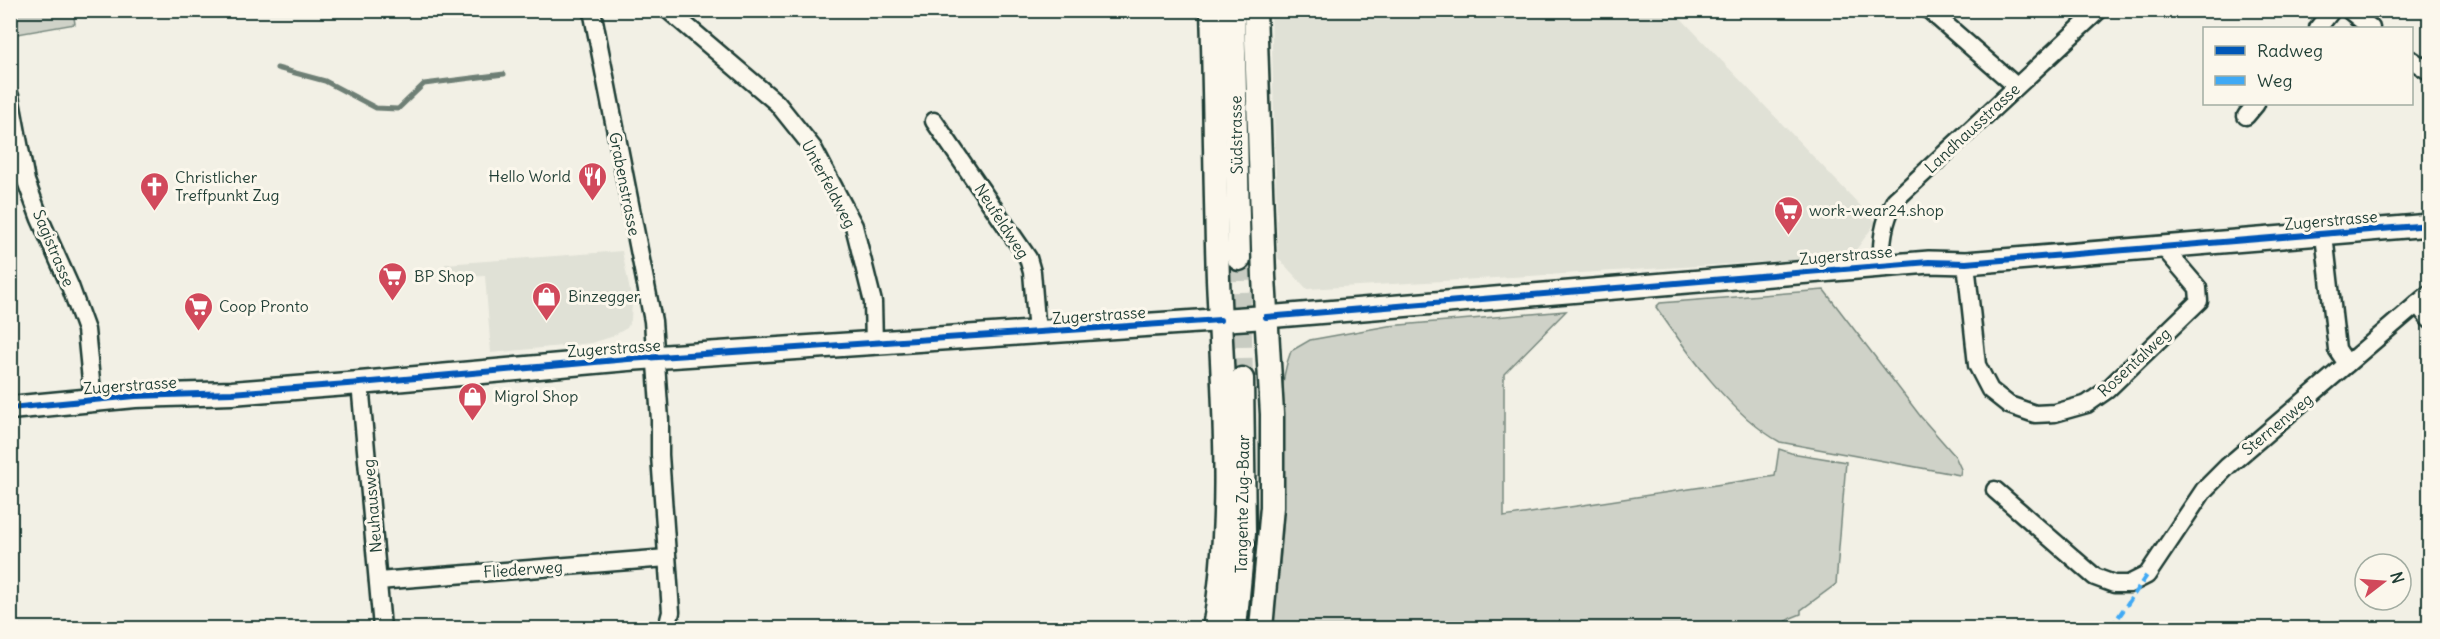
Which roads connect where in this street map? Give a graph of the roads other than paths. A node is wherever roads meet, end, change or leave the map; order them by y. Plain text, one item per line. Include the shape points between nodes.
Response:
1 (592, 10) edge
2 (668, 10) edge
3 (1212, 10) edge
4 (1233, 10) edge
5 (1255, 10) edge
6 (1929, 10) edge
7 (2099, 10) edge
8 (2332, 10) edge
9 (2349, 10) edge
10 (2319, 27) edge
11 (2370, 27) edge
12 (2413, 61) edge
13 (2430, 72) edge
14 (2016, 87) junction
15 (10, 96) edge
16 (934, 121) dead end
17 (2430, 225) edge
18 (2324, 235) junction
19 (2163, 247) junction
20 (1239, 259) tunnel mouth
21 (1966, 263) junction
22 (1882, 266) junction
23 (2423, 299) edge
24 (1266, 317) junction
25 (1220, 320) junction
26 (2430, 320) edge
27 (1037, 333) junction
28 (874, 344) junction
29 (657, 358) junction
30 (2347, 364) junction
31 (1242, 379) tunnel mouth
32 (360, 384) junction
33 (93, 401) junction
34 (10, 408) edge
35 (1995, 490) dead end
36 (667, 558) junction
37 (378, 581) junction
38 (382, 628) edge
39 (667, 628) edge
40 (1214, 628) edge
41 (1235, 628) edge
42 (1261, 628) edge

1 - 29 street, Grabenstrasse
2 - 28 street, Unterfeldweg via 777,103 813,148 854,226 873,302
3 - 25 main road
4 - 20 main road, Südstrasse
5 - 24 main road
6 - 14 street
7 - 14 street, Landhausstrasse
8 - 10 street
9 - 11 street
12 - 13 street
14 - 22 street, Landhausstrasse via 1896,200 1886,218
15 - 33 street, Sagistrasse via 26,181 86,330
16 - 27 street, Neufeldweg via 1028,258
17 - 18 street, Zugerstrasse
18 - 19 street, Zugerstrasse
18 - 30 street via 2337,349
19 - 21 street, Zugerstrasse
19 - 21 street, Rosentalweg via 2198,288 2199,301 2107,390 2087,404 2055,413 2035,414 2009,405 1990,390 1977,365
21 - 22 street, Zugerstrasse
22 - 24 street, Zugerstrasse
23 - 26 street
23 - 30 street, Sternenweg
24 - 25 main road, Zugerstrasse
24 - 42 main road via 1272,507
25 - 27 main road, Zugerstrasse
25 - 40 main road via 1225,519 1221,590
27 - 28 main road, Zugerstrasse
28 - 29 main road, Zugerstrasse
29 - 32 main road, Zugerstrasse
29 - 36 street, Zugerstrasse
30 - 35 street, Sternenweg via 2204,490 2147,575 2129,584 2114,585 2095,577
31 - 41 main road, Tangente Zug-Baar via 1244,533
32 - 33 main road, Zugerstrasse
32 - 37 street, Neuhausweg
33 - 34 main road, Zugerstrasse
36 - 37 street, Fliederweg
36 - 39 street, Zugerstrasse via 671,612
37 - 38 street, Neuhausweg

